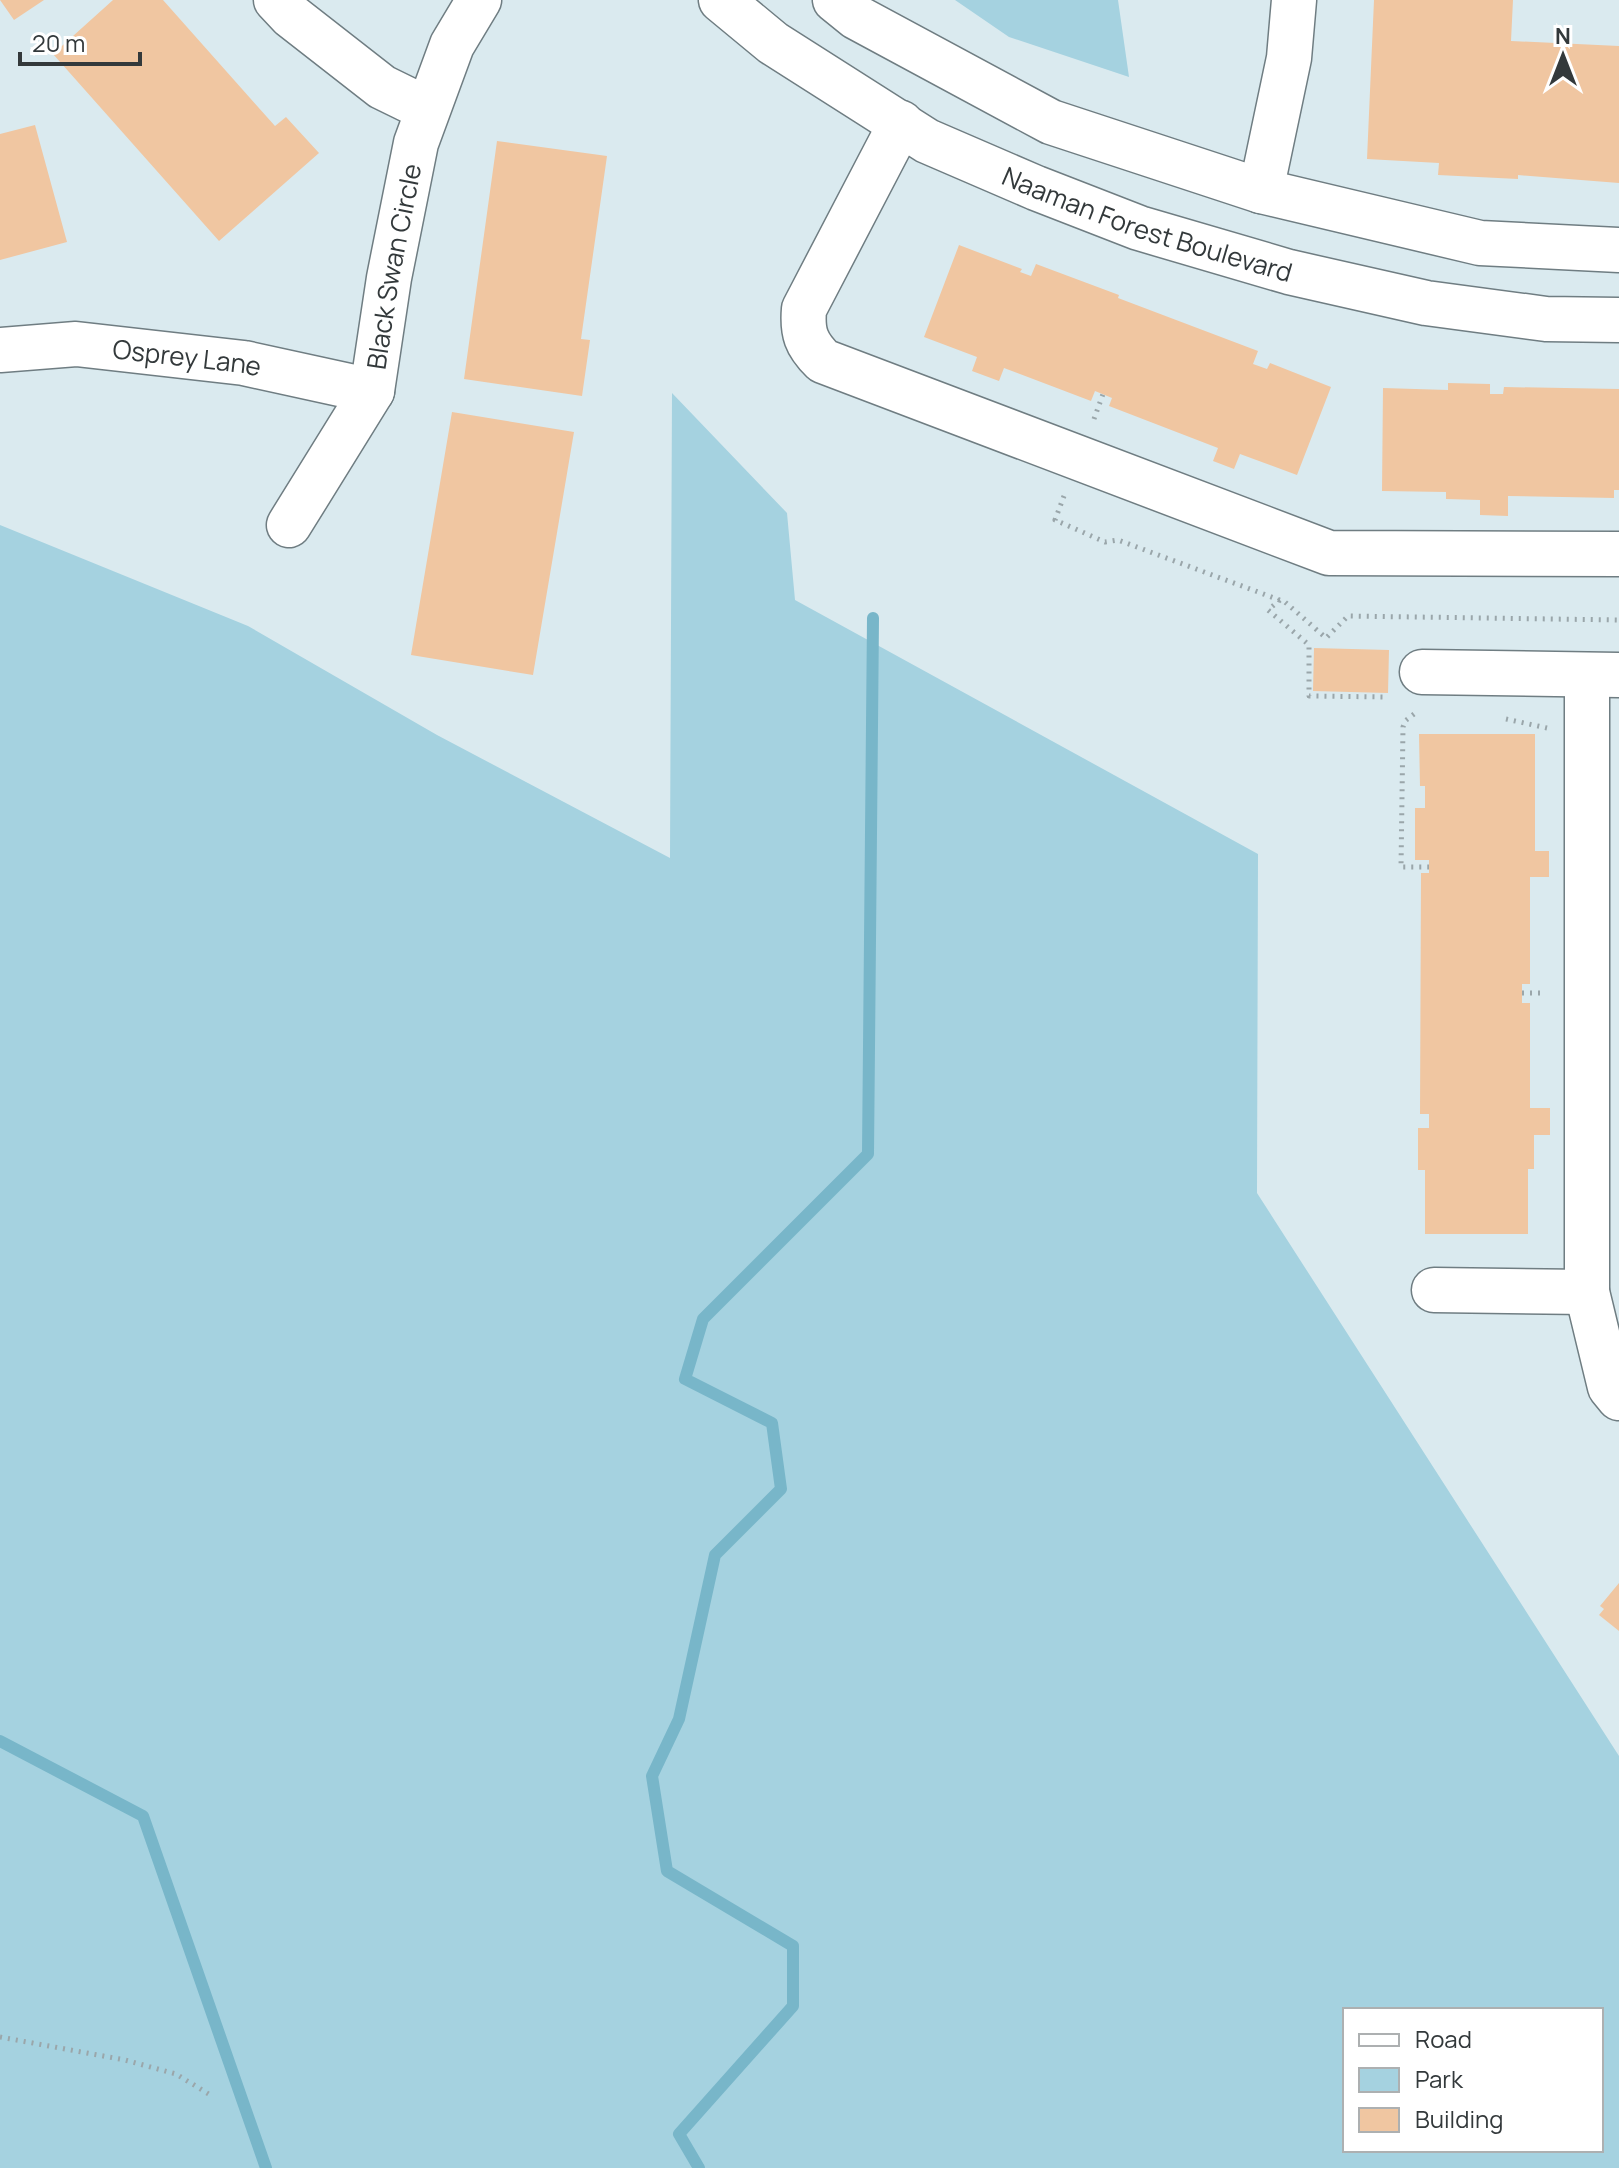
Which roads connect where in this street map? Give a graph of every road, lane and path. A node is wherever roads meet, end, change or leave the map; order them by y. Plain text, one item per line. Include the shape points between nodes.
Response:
1 (276, 0) edge
2 (479, 0) edge
3 (721, 0) edge
4 (835, 0) edge
5 (1294, 0) edge
6 (427, 109) junction
7 (901, 123) junction
8 (1261, 191) junction
9 (1619, 250) edge
10 (1619, 320) edge
11 (0, 350) edge
12 (372, 391) junction
13 (1103, 394) dead end
14 (1089, 431) dead end
15 (289, 525) dead end
16 (1619, 554) edge
17 (1280, 600) dead end
18 (1603, 675) edge
19 (1413, 696) junction
20 (1501, 718) dead end
21 (1551, 729) dead end
22 (1429, 867) dead end
23 (1434, 1290) dead end
24 (1587, 1292) junction
25 (1619, 1398) edge
26 (0, 2037) edge
27 (212, 2096) dead end

1 - 6 street via 382,87
2 - 6 street, Black Swan Circle via 452,45
3 - 7 street, Naaman Forest Boulevard via 773,43
4 - 8 street via 856,17 1051,122
5 - 8 street via 1289,58
6 - 12 street, Black Swan Circle via 405,195
7 - 10 street, Naaman Forest Boulevard via 927,141 1124,222 1289,272 1426,303 1546,319
7 - 16 street via 804,309 802,329 808,347 823,361 1329,553
8 - 9 street via 1480,243
11 - 12 street, Osprey Lane via 76,344 244,363
12 - 15 street, Black Swan Circle
13 - 14 path
17 - 19 path via 1268,610 1309,645 1309,696
18 - 19 street
18 - 24 street
19 - 22 path via 1412,715 1403,727 1401,867
20 - 21 path
23 - 24 street
24 - 25 street via 1610,1387
26 - 27 path via 176,2074

